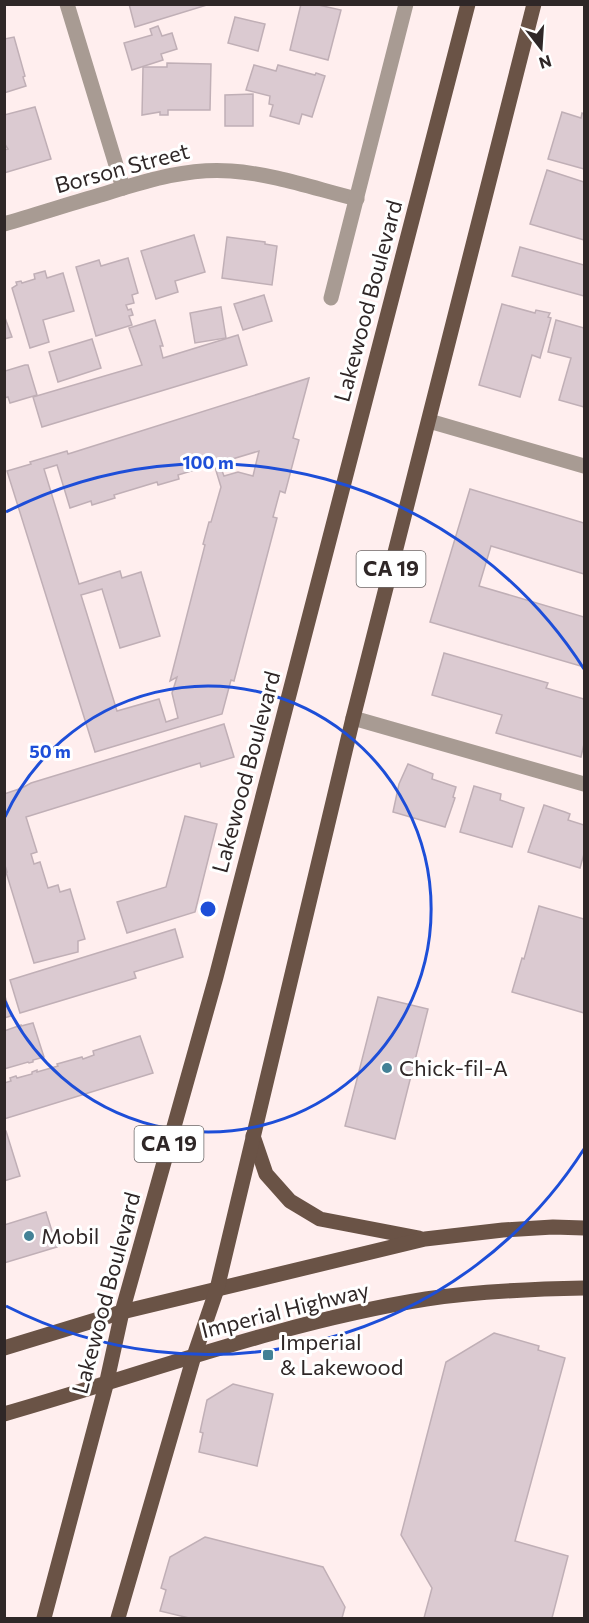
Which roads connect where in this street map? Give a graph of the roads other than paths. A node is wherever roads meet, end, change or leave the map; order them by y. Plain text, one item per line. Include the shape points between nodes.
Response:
1 (67, 4) edge
2 (406, 4) edge
3 (468, 4) edge
4 (534, 4) edge
5 (123, 188) junction
6 (357, 199) junction
7 (4, 224) edge
8 (331, 298) dead end
9 (429, 421) junction
10 (585, 466) edge
11 (353, 718) junction
12 (585, 784) edge
13 (253, 1136) junction
14 (585, 1228) edge
15 (425, 1239) junction
16 (585, 1288) edge
17 (217, 1289) junction
18 (122, 1312) junction
19 (4, 1348) edge
20 (194, 1356) junction
21 (106, 1385) junction
22 (4, 1414) edge
23 (44, 1618) edge
24 (118, 1618) edge

1 - 5 street
2 - 6 street, Lakewood Boulevard
3 - 18 main road, Lakewood Boulevard / CA 19 via 216,977
4 - 9 main road, CA 19
5 - 6 street, Borson Street via 178,174 233,171
5 - 7 street, Borson Street
6 - 8 street, Lakewood Boulevard
9 - 10 street
9 - 11 main road, CA 19
11 - 12 street
11 - 13 main road, CA 19
13 - 15 main road via 266,1174 286,1198 320,1219
13 - 17 main road, CA 19
14 - 15 main road, Imperial Highway via 504,1230
15 - 17 main road, Imperial Highway
16 - 20 main road, Imperial Highway via 496,1291 424,1300 301,1325
17 - 18 main road, Imperial Highway
17 - 20 main road, CA 19
18 - 19 main road, Imperial Highway
18 - 21 main road, Lakewood Boulevard / CA 19
20 - 21 main road, Imperial Highway
20 - 24 main road, CA 19
21 - 22 main road, Imperial Highway
21 - 23 main road, Lakewood Boulevard / CA 19

